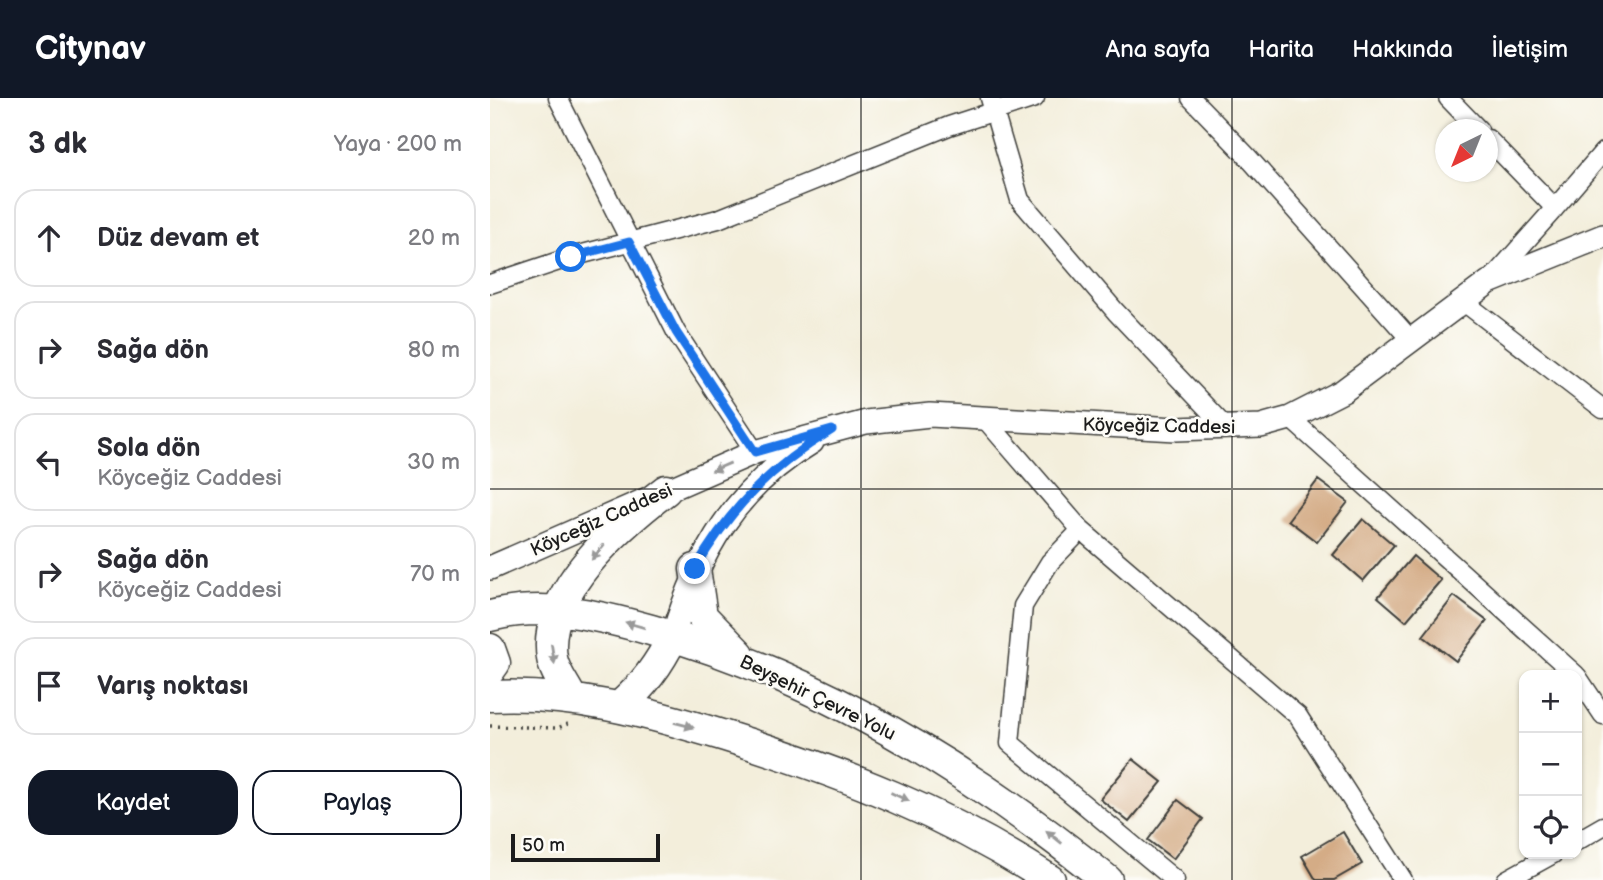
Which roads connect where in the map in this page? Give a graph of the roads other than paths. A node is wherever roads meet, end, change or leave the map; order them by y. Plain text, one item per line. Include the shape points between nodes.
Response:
1 (558, 98) edge
2 (1035, 98) edge
3 (1191, 98) edge
4 (1448, 98) edge
5 (993, 104) edge
6 (1468, 119) edge
7 (1498, 149) edge
8 (1603, 152) edge
9 (1555, 208) junction
10 (1603, 236) edge
11 (629, 242) junction
12 (1489, 282) junction
13 (490, 284) edge
14 (1464, 302) junction
15 (1411, 341) junction
16 (1603, 409) edge
17 (1290, 418) junction
18 (985, 419) junction
19 (1227, 429) junction
20 (832, 430) junction
21 (755, 452) junction
22 (666, 490) junction
23 (1081, 530) junction
24 (490, 568) edge
25 (695, 569) junction
26 (560, 609) junction
27 (490, 616) edge
28 (673, 636) junction
29 (490, 649) edge
30 (744, 659) junction
31 (490, 670) edge
32 (1569, 670) edge
33 (1582, 685) edge
34 (490, 696) edge
35 (571, 697) junction
36 (619, 706) junction
37 (1603, 715) edge
38 (1603, 826) edge
39 (1582, 838) edge
40 (1544, 859) edge
41 (1050, 880) edge
42 (1107, 880) edge
43 (1175, 880) edge
44 (1403, 880) edge
45 (1506, 880) edge

1 - 11 street
2 - 5 street
3 - 15 street
4 - 6 street
5 - 11 street via 718,219
5 - 19 street via 1020,200 1116,312
7 - 9 street
8 - 9 street
9 - 12 street
10 - 12 street, Köyceğiz Caddesi
11 - 13 street
11 - 21 street via 676,332
12 - 14 street, Köyceğiz Caddesi
14 - 15 street, Köyceğiz Caddesi
14 - 16 street
15 - 17 street, Köyceğiz Caddesi via 1342,391
17 - 19 street, Köyceğiz Caddesi
17 - 32 street
18 - 19 street, Köyceğiz Caddesi
18 - 20 street, Köyceğiz Caddesi via 899,416
18 - 23 street
20 - 21 street, Köyceğiz Caddesi
20 - 25 street, Köyceğiz Caddesi via 786,459 745,496
21 -> 22 street, Köyceğiz Caddesi
22 - 24 street, Köyceğiz Caddesi
22 -> 26 highway via 603,545
23 - 43 street via 1050,562 1023,606 1010,743
23 - 44 street via 1298,716
25 - 28 street, Köyceğiz Caddesi
25 - 30 highway via 702,616
26 - 27 highway, Beyşehir Çevre Yolu
28 -> 26 highway, Beyşehir Çevre Yolu
26 -> 35 highway via 551,635 552,660
28 - 30 highway, Beyşehir Çevre Yolu
28 - 36 highway via 642,687
29 - 31 highway via 495,663
42 -> 30 highway, Beyşehir Çevre Yolu via 1040,826 943,761 864,716
33 - 37 street
34 - 35 highway
35 - 36 highway
36 -> 41 highway via 802,760 893,794 990,841
38 - 39 street
40 - 45 street

